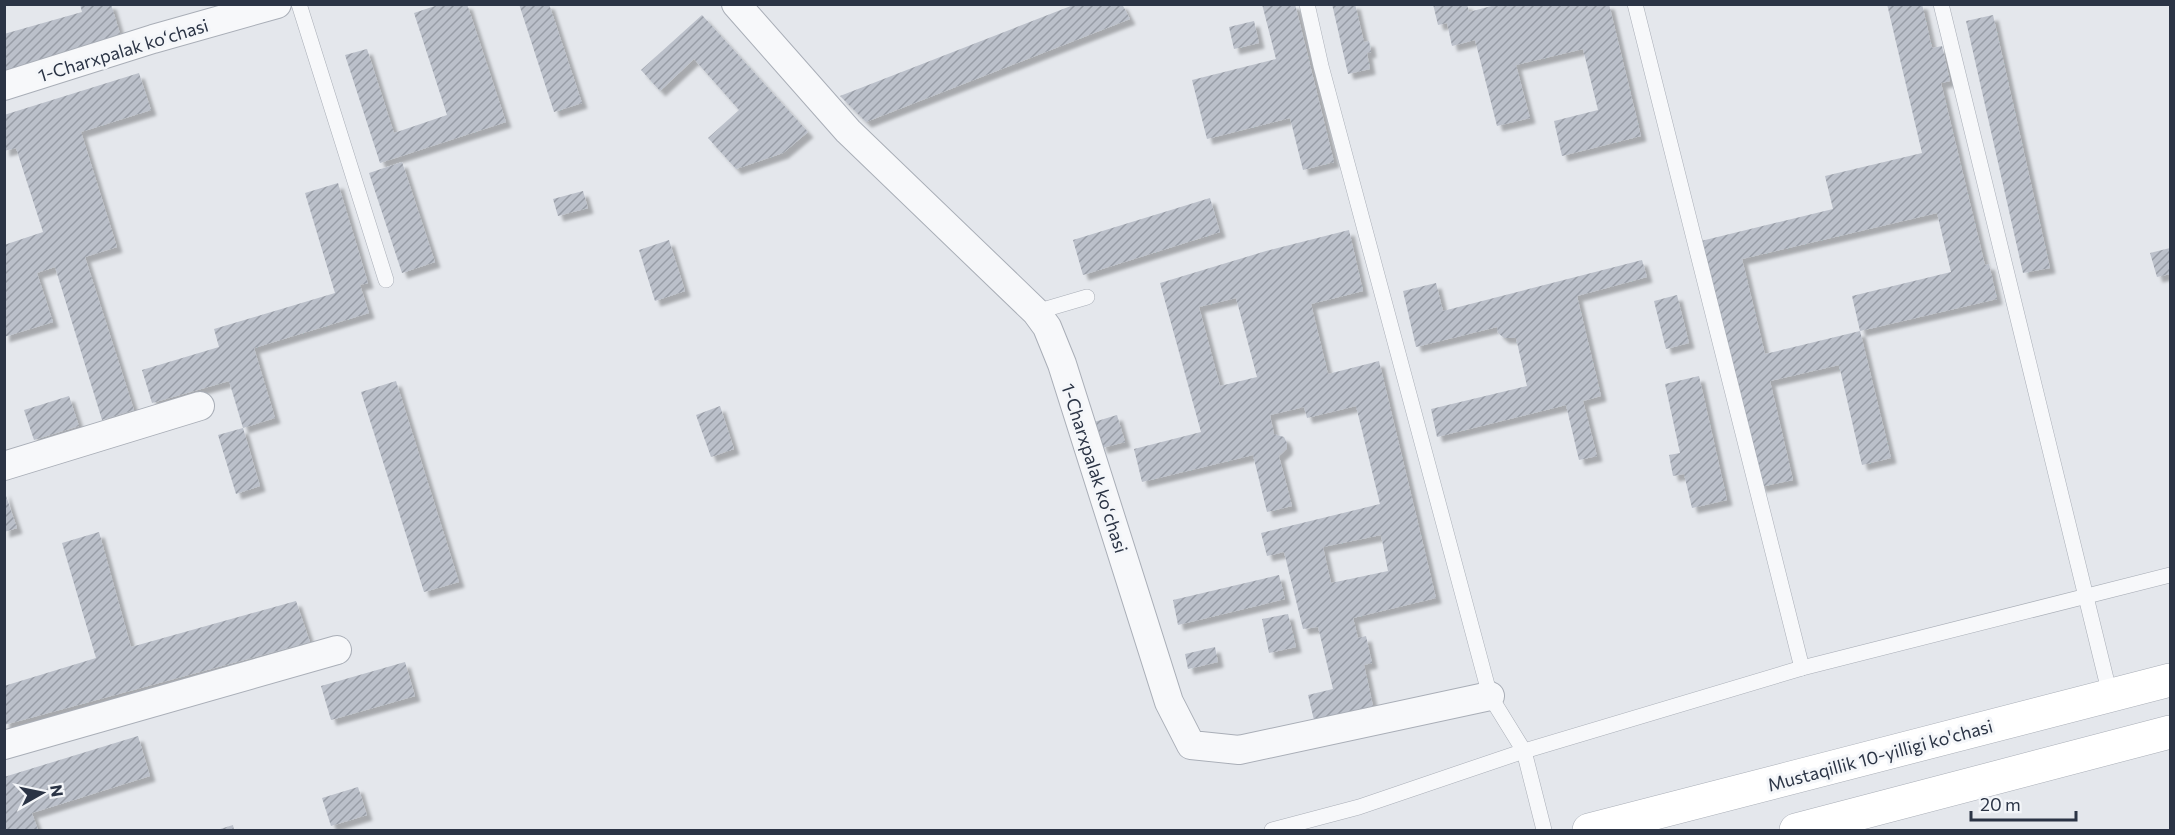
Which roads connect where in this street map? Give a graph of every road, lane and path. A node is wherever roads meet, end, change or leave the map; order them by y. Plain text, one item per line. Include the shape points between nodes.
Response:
1 (277, 4) edge
2 (299, 4) edge
3 (736, 4) edge
4 (1308, 4) edge
5 (1635, 4) edge
6 (1941, 4) edge
7 (4, 86) edge
8 (386, 280) dead end
9 (1087, 297) dead end
10 (1036, 312) junction
11 (200, 406) dead end
12 (4, 466) edge
13 (2170, 575) edge
14 (2087, 598) junction
15 (337, 650) dead end
16 (1802, 668) junction
17 (2170, 680) edge
18 (2110, 695) junction
19 (1490, 696) junction
20 (2170, 732) edge
21 (4, 745) edge
22 (1524, 752) junction
23 (1272, 831) edge
24 (1544, 831) edge
25 (1590, 831) edge
26 (1796, 831) edge

1 - 7 street, 1-Charxpalak koʻchasi
2 - 8 lane
3 - 10 street, 1-Charxpalak koʻchasi via 848,131
4 - 19 lane via 1321,66
5 - 16 lane
6 - 14 lane
9 - 10 lane
10 - 19 street, 1-Charxpalak koʻchasi via 1047,327 1062,364 1169,702 1191,745 1239,750
11 - 12 street
13 - 14 lane
14 - 16 lane
14 - 18 lane
15 - 21 street
16 - 22 lane
17 - 18 main road, Mustaqillik 10-yilligi ko'chasi
18 - 25 main road, Mustaqillik 10-yilligi ko'chasi
19 - 22 lane
20 - 26 main road
22 - 23 lane via 1359,807
22 - 24 lane

